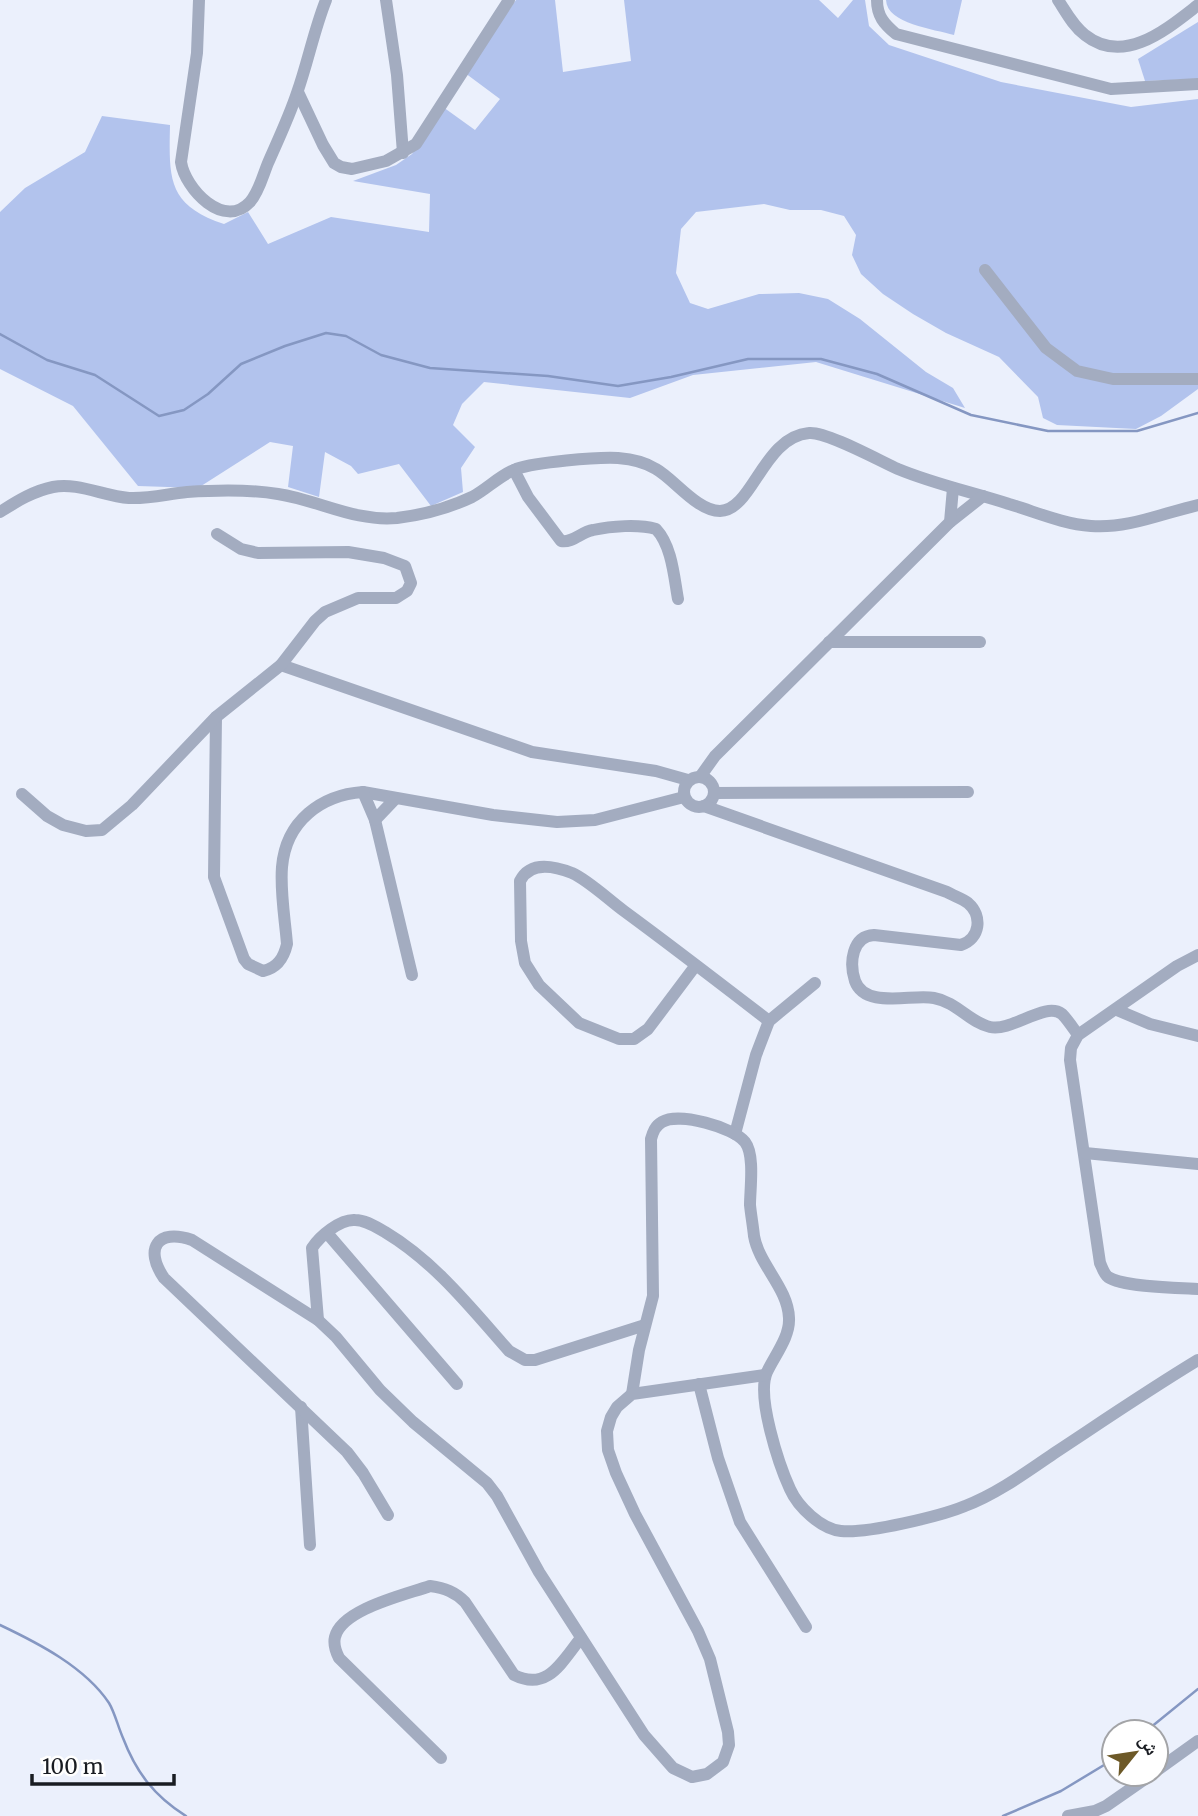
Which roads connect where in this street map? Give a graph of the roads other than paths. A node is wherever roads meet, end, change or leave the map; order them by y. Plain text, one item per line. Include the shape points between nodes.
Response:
1 (199, 0) edge
2 (326, 0) edge
3 (509, 0) edge
4 (877, 0) edge
5 (1058, 0) edge
6 (389, 3) edge
7 (1198, 5) edge
8 (1198, 83) edge
9 (298, 92) junction
10 (403, 153) junction
11 (985, 270) dead end
12 (1198, 379) edge
13 (514, 470) junction
14 (953, 488) junction
15 (983, 496) junction
16 (1198, 505) edge
17 (0, 512) edge
18 (950, 523) junction
19 (217, 534) dead end
20 (678, 599) dead end
21 (829, 642) junction
22 (979, 642) dead end
23 (281, 665) junction
24 (216, 718) junction
25 (694, 778) junction
26 (363, 792) junction
27 (968, 792) dead end
28 (714, 793) junction
29 (22, 794) dead end
30 (684, 797) junction
31 (395, 799) junction
32 (704, 806) junction
33 (375, 820) junction
34 (1198, 955) edge
35 (696, 965) junction
36 (412, 975) dead end
37 (815, 983) dead end
38 (1117, 1010) junction
39 (769, 1021) junction
40 (1078, 1035) junction
41 (1198, 1036) edge
42 (735, 1134) junction
43 (1085, 1153) junction
44 (1198, 1164) edge
45 (327, 1233) junction
46 (1198, 1289) edge
47 (318, 1320) junction
48 (645, 1325) junction
49 (1198, 1360) edge
50 (765, 1375) junction
51 (457, 1384) dead end
52 (699, 1384) junction
53 (632, 1394) junction
54 (301, 1407) junction
55 (388, 1515) dead end
56 (310, 1545) dead end
57 (806, 1627) dead end
58 (581, 1638) junction
59 (1198, 1741) edge
60 (441, 1758) dead end
61 (1170, 1761) edge
62 (1132, 1788) edge
63 (1068, 1816) edge

1 - 9 street via 197,53 181,163 184,178 198,197 227,210 250,202
2 - 9 street
3 - 10 street via 416,144
4 - 8 street via 884,24 896,34 1111,89
5 - 7 street via 1086,36 1117,48 1144,41
6 - 10 street
9 - 10 street via 334,163 352,169 368,167
11 - 12 street via 1046,348 1077,371 1113,379
13 - 14 street via 628,459 654,468 691,498 719,511 741,498 779,447 811,432
13 - 17 street via 470,498 428,513 394,518 353,514 260,492 131,498 61,486 37,492
13 - 20 street via 559,540 596,529 656,529 668,552
14 - 15 street
14 - 18 street
15 - 16 street via 1090,526 1149,519
15 - 18 street
18 - 21 street
19 - 23 street via 258,554 348,552 398,562 408,572 410,587 396,598 358,598 325,612
21 - 22 street
21 - 25 street
23 - 24 street
23 - 25 street via 533,752
24 - 26 street via 215,877 244,959 255,968 271,970 284,955 282,865 297,826 324,801
24 - 29 street via 102,830 63,825
25 - 28 street via 710,782
25 - 30 street via 685,785
26 - 31 street
26 - 33 street
27 - 28 street
28 - 32 street
30 - 31 street via 596,820 557,822
30 - 32 street via 692,805
31 - 33 street
32 - 40 street via 947,892 969,904 978,923 968,943 863,937 851,965 856,985 864,993 947,1001 990,1027 1055,1011
33 - 36 street
34 - 38 street
35 - 35 street via 573,874 534,867 520,881 525,963 539,985 579,1023 619,1039 634,1039 648,1029
35 - 39 street
37 - 39 street
38 - 40 street
38 - 41 street
39 - 42 street via 755,1055
40 - 43 street via 1071,1048 1070,1069
42 - 48 street via 676,1117 660,1123 653,1132 653,1296
42 - 50 street via 750,1153 755,1240 789,1320
43 - 44 street
43 - 46 street via 1103,1271 1123,1282
45 - 47 street via 312,1248
45 - 48 street via 345,1221 360,1220 403,1243 431,1265 509,1351 525,1360 545,1358
45 - 51 street
47 - 54 street via 192,1240 167,1237 153,1252 164,1279
47 - 58 street via 413,1422 487,1483
48 - 53 street
49 - 50 street via 967,1506 850,1531 822,1524 791,1492 767,1422
50 - 52 street
52 - 53 street
52 - 57 street via 740,1522
53 - 58 street via 611,1417 608,1450 635,1514 710,1659 728,1732 723,1762 692,1777 673,1768 644,1735
54 - 55 street via 347,1452
54 - 56 street
58 - 60 street via 549,1676 524,1680 514,1675 465,1602 442,1587 430,1586 348,1618 335,1637 339,1658
59 - 61 street
62 - 63 street via 1095,1811

